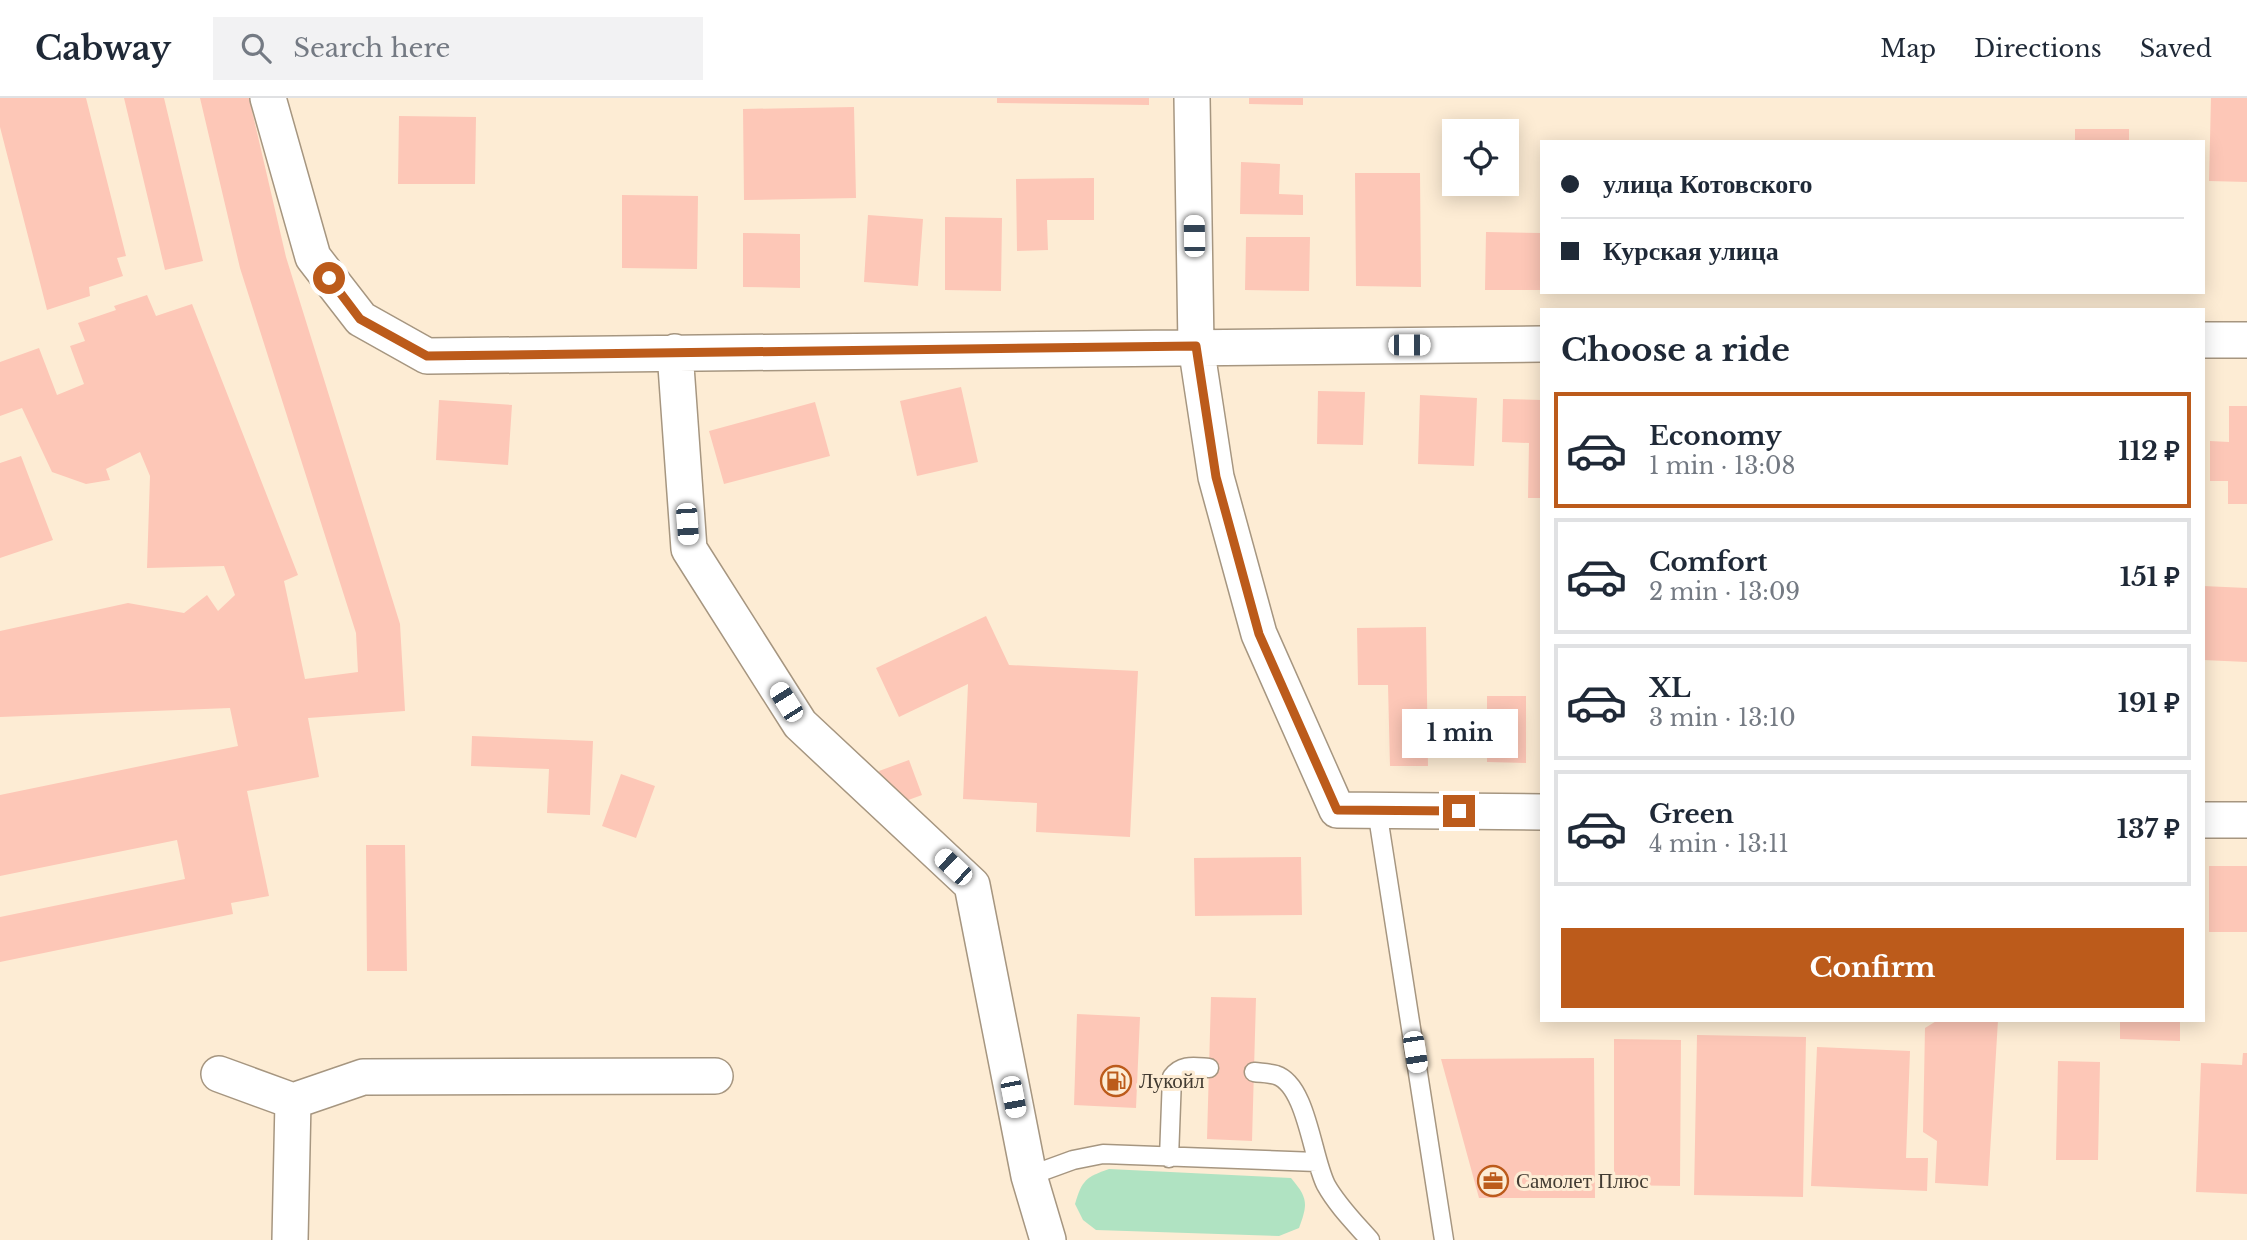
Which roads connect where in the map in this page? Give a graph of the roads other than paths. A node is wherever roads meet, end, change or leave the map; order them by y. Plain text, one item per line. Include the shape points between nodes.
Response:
1 (268, 98) edge
2 (1192, 98) edge
3 (2205, 340) edge
4 (2247, 340) edge
5 (1540, 344) edge
6 (1196, 346) junction
7 (675, 352) junction
8 (1377, 810) junction
9 (1540, 812) edge
10 (2205, 820) edge
11 (2247, 820) edge
12 (1209, 1068) dead end
13 (1254, 1072) dead end
14 (219, 1074) dead end
15 (715, 1076) dead end
16 (293, 1101) junction
17 (1169, 1158) junction
18 (1317, 1162) junction
19 (1029, 1176) junction
20 (290, 1240) edge
21 (1048, 1240) edge
22 (1370, 1240) edge
23 (1444, 1240) edge

1 - 7 street via 313,257 360,319 427,356
2 - 6 street
3 - 4 street
5 - 6 street
6 - 7 street
6 - 8 street via 1216,477 1259,634 1337,810
7 - 19 street via 689,548 800,724 972,885
8 - 9 street
8 - 23 lane
10 - 11 street
12 - 17 lane via 1186,1066 1172,1077
13 - 18 lane via 1278,1075 1300,1100
14 - 16 street
15 - 16 street via 363,1077
16 - 20 street
17 - 18 lane
17 - 19 lane via 1103,1154
18 - 22 lane via 1326,1186
19 - 21 street

